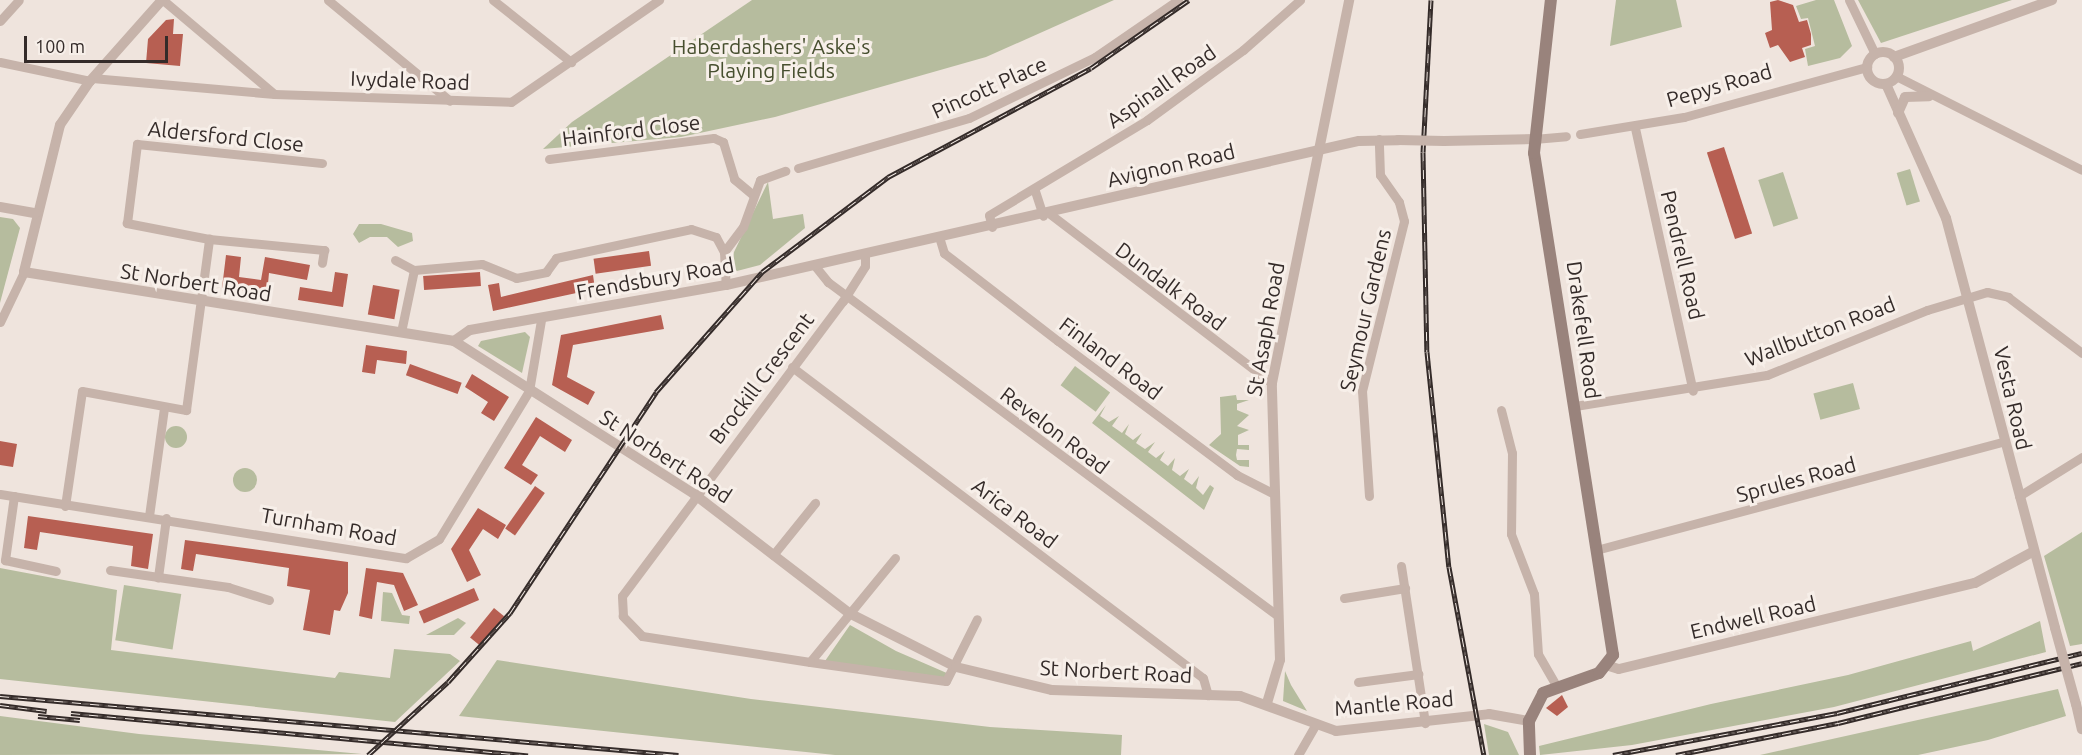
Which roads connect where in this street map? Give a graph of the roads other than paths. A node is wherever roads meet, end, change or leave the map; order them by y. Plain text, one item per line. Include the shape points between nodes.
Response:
1 (19, 0) edge
2 (163, 0) edge
3 (328, 0) edge
4 (493, 0) edge
5 (659, 0) edge
6 (1178, 0) edge
7 (1300, 0) edge
8 (1349, 0) edge
9 (1551, 0) edge
10 (1849, 0) edge
11 (2052, 0) edge
12 (0, 21) edge
13 (1875, 54) junction
14 (1894, 57) junction
15 (0, 62) edge
16 (571, 63) junction
17 (1867, 67) junction
18 (1896, 76) junction
19 (91, 80) junction
20 (1886, 84) junction
21 (274, 94) junction
22 (1929, 96) junction
23 (450, 102) junction
24 (1898, 113) junction
25 (1635, 128) junction
26 (1580, 134) dead end
27 (1566, 136) dead end
28 (1379, 139) junction
29 (1534, 139) junction
30 (1318, 151) junction
31 (549, 159) dead end
32 (322, 163) dead end
33 (798, 168) dead end
34 (2082, 170) edge
35 (785, 171) dead end
36 (1035, 191) junction
37 (753, 195) junction
38 (0, 207) edge
39 (35, 213) junction
40 (1046, 215) junction
41 (992, 227) junction
42 (209, 239) junction
43 (940, 240) junction
44 (724, 252) junction
45 (865, 256) junction
46 (394, 260) dead end
47 (322, 263) dead end
48 (815, 266) junction
49 (414, 270) junction
50 (24, 272) junction
51 (726, 285) junction
52 (845, 295) junction
53 (1969, 296) junction
54 (198, 302) junction
55 (541, 320) junction
56 (0, 322) edge
57 (401, 332) junction
58 (454, 341) junction
59 (2082, 353) edge
60 (792, 367) junction
61 (1272, 382) junction
62 (1693, 391) junction
63 (529, 392) junction
64 (1575, 406) junction
65 (164, 408) junction
66 (1501, 410) dead end
67 (2003, 442) junction
68 (2082, 457) edge
69 (1272, 493) junction
70 (0, 494) edge
71 (694, 494) junction
72 (14, 496) junction
73 (1368, 496) dead end
74 (2019, 496) junction
75 (815, 502) dead end
76 (64, 506) junction
77 (149, 516) junction
78 (166, 519) junction
79 (1596, 550) junction
80 (2034, 551) junction
81 (773, 555) junction
82 (895, 558) dead end
83 (1401, 566) dead end
84 (110, 570) dead end
85 (56, 571) dead end
86 (158, 578) junction
87 (1405, 588) junction
88 (1344, 598) dead end
89 (269, 600) dead end
90 (849, 614) junction
91 (1278, 616) junction
92 (977, 619) dead end
93 (810, 662) junction
94 (1609, 666) junction
95 (956, 667) junction
96 (1418, 674) junction
97 (1358, 682) dead end
98 (1556, 685) junction
99 (1208, 695) junction
100 (1267, 703) junction
101 (1529, 721) junction
102 (1425, 723) junction
103 (1315, 725) junction
104 (2082, 729) edge
105 (1298, 755) edge
106 (1530, 755) edge

1 - 12 street
2 - 19 street
2 - 21 street
3 - 23 street
4 - 16 street
5 - 16 street, Ivydale Road
6 - 33 street, Pincott Place via 1095,57 969,118
7 - 36 street, Aspinall Road via 1198,84
8 - 30 street, St Asaph Road
9 - 29 main road, Drakefell Road
10 - 13 street
11 - 14 street
13 - 14 street
13 - 17 street
14 - 18 street
15 - 19 street, Ivydale Road
16 - 23 street, Ivydale Road via 511,102
17 - 20 street via 1871,79
17 - 25 street, Pepys Road
18 - 20 street
18 - 22 street
19 - 21 street, Ivydale Road
19 - 39 street via 60,125
20 - 24 street, Vesta Road
21 - 23 street, Ivydale Road
22 - 24 street via 1905,97
22 - 34 street
24 - 53 street, Vesta Road via 1946,218
25 - 26 street, Pepys Road
25 - 62 street, Pendrell Road
27 - 29 street
28 - 29 street, Avignon Road, bridge
28 - 30 street, Avignon Road
28 - 73 street, Seymour Gardens via 1380,175 1399,202 1404,221 1362,391
29 - 64 main road, Drakefell Road
30 - 40 street, Avignon Road
30 - 61 street, St Asaph Road
31 - 37 street, Hainford Close via 714,138 723,142 735,179
32 - 42 street, Aldersford Close via 137,144 128,223
35 - 37 street via 765,177
36 - 40 street
36 - 41 street, Aspinall Road via 989,215
37 - 44 street via 743,227
38 - 39 street
39 - 50 street
40 - 41 street, Avignon Road
40 - 61 street, Dundalk Road
41 - 43 street, Avignon Road
42 - 47 street via 324,250
42 - 54 street
43 - 45 street, Avignon Road
43 - 69 street, Finland Road via 944,253 1058,341 1237,475
44 - 49 street via 708,231 692,229 556,258 546,272 516,278 482,264
44 - 51 street
45 - 48 street, Frendsbury Road
45 - 52 street via 865,266
46 - 49 street
48 - 51 street, Frendsbury Road
48 - 52 street, Revelon Road
49 - 57 street
50 - 54 street, St Norbert Road
50 - 56 street
51 - 55 street, Frendsbury Road
52 - 60 street, Brockill Crescent
52 - 91 street, Revelon Road
53 - 59 street, Wallbutton Road via 2003,294
53 - 62 street, Wallbutton Road via 1767,375
53 - 67 street, Vesta Road
54 - 57 street, St Norbert Road
54 - 65 street via 186,411
55 - 58 street, Frendsbury Road via 470,330
55 - 63 street, Turnham Road
57 - 58 street, St Norbert Road
58 - 63 street, St Norbert Road
60 - 71 street, Brockill Crescent
60 - 99 street, Arica Road via 1203,678
61 - 69 street, St Asaph Road
62 - 64 street, Wallbutton Road
63 - 71 street, St Norbert Road
63 - 78 street, Turnham Road via 440,539 424,552 406,558
64 - 79 main road, Drakefell Road
65 - 76 street via 82,391
65 - 77 street
66 - 98 street via 1512,453 1511,534 1534,594 1538,654
67 - 74 street, Vesta Road
67 - 79 street, Sprules Road
68 - 74 street
69 - 91 street, St Asaph Road
70 - 72 street, Turnham Road
71 - 81 street, St Norbert Road
71 - 93 street, Brockill Crescent via 626,587 621,607 627,624 651,638
72 - 76 street, Turnham Road
72 - 85 street via 5,560
74 - 80 street, Vesta Road
75 - 81 street
76 - 77 street, Turnham Road
77 - 78 street, Turnham Road
78 - 86 street
79 - 94 main road, Drakefell Road via 1613,655
80 - 94 street, Endwell Road via 1975,583 1619,669
80 - 104 street, Vesta Road, bridge
81 - 90 street, St Norbert Road
82 - 90 street
83 - 87 street
84 - 86 street
86 - 89 street via 228,587
87 - 88 street
87 - 96 street
90 - 93 street
90 - 95 street, St Norbert Road
91 - 100 street, St Asaph Road via 1280,660
92 - 95 street
93 - 95 street, Brockill Crescent via 941,682
94 - 98 main road, Endwell Road
95 - 99 street, St Norbert Road via 1052,690
96 - 97 street
96 - 102 street
98 - 101 main road, Endwell Road via 1534,704
99 - 100 street, St Norbert Road
100 - 103 street, Mantle Road
101 - 102 street, Mantle Road via 1489,714
101 - 106 main road
102 - 103 street, Mantle Road via 1336,731
103 - 105 street

